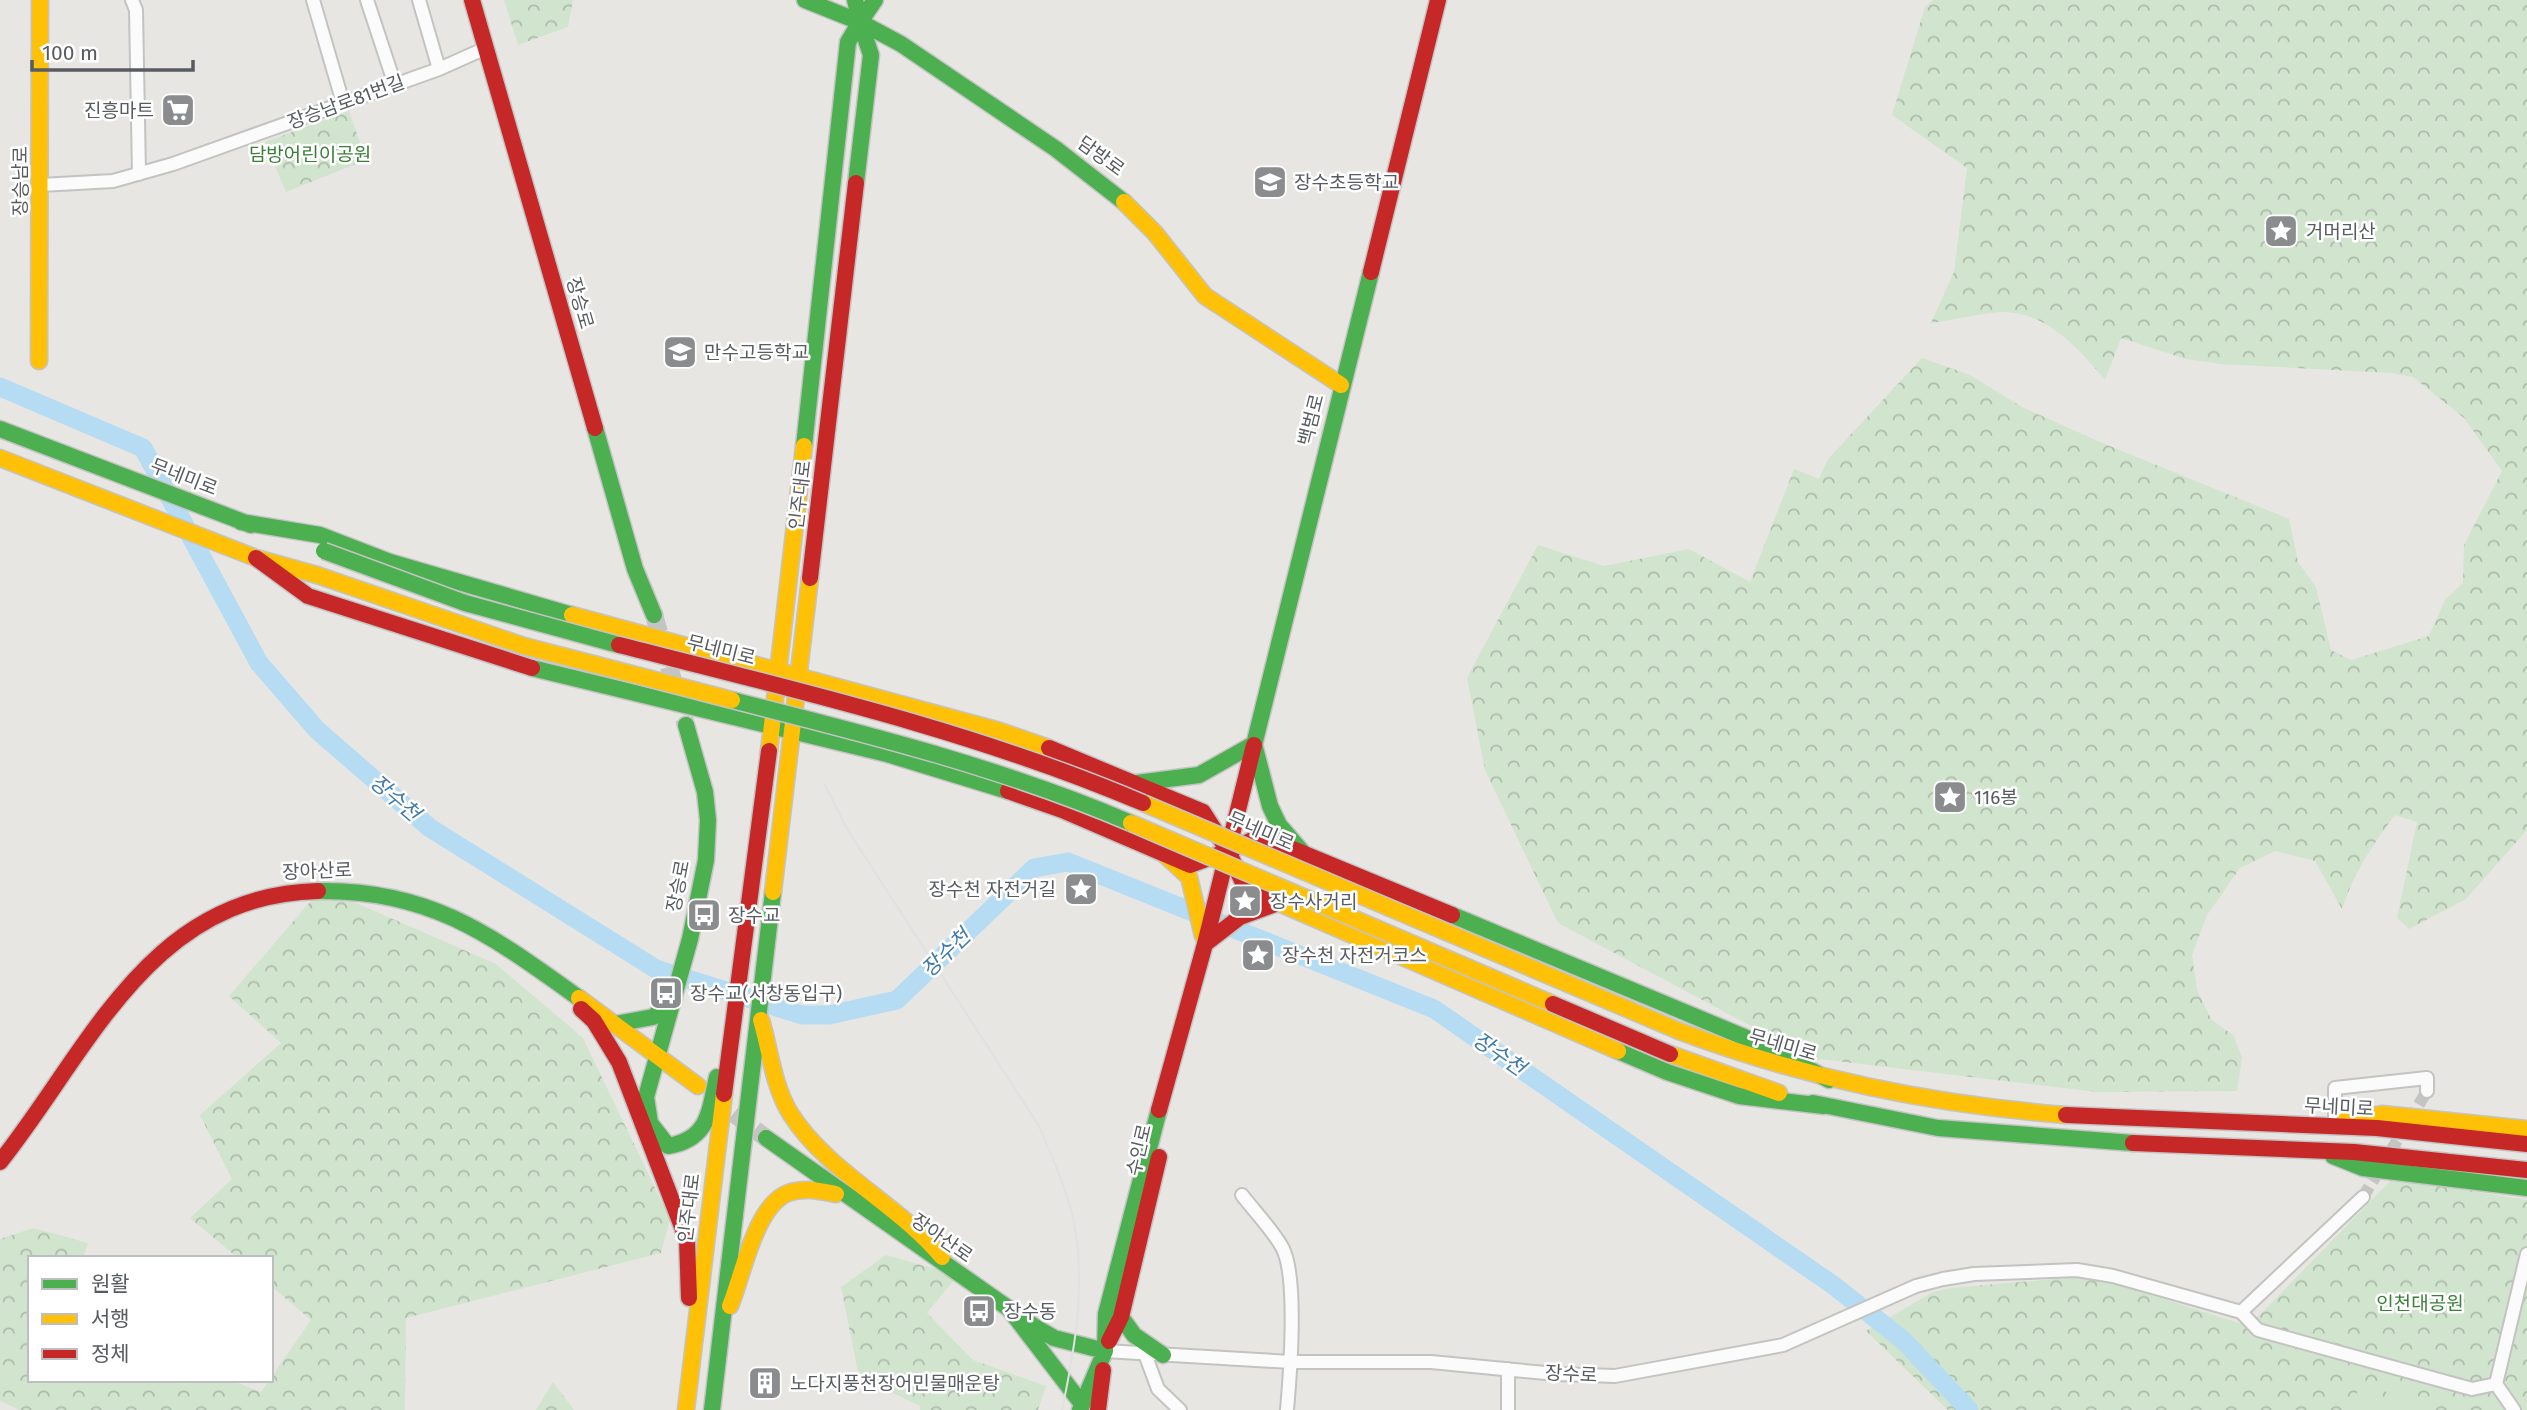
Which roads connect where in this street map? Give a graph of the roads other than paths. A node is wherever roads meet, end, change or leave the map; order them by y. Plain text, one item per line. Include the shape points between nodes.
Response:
1 (40, 0) edge
2 (132, 0) edge
3 (313, 0) edge
4 (367, 0) edge
5 (419, 0) edge
6 (472, 0) edge
7 (805, 0) edge
8 (855, 0) edge
9 (875, 0) edge
10 (1438, 0) edge
11 (860, 22) junction
12 (486, 48) junction
13 (439, 69) junction
14 (395, 85) junction
15 (343, 103) junction
16 (139, 174) junction
17 (41, 185) junction
18 (39, 361) dead end
19 (1341, 385) junction
20 (0, 429) edge
21 (0, 458) edge
22 (242, 522) junction
23 (256, 558) junction
24 (654, 615) tunnel mouth
25 (780, 672) junction
26 (800, 676) junction
27 (686, 725) tunnel mouth
28 (772, 729) junction
29 (792, 732) junction
30 (1254, 744) junction
31 (1137, 783) junction
32 (1228, 851) junction
33 (1163, 853) junction
34 (1304, 854) junction
35 (1278, 903) junction
36 (1203, 949) junction
37 (549, 977) junction
38 (675, 995) junction
39 (734, 1011) junction
40 (760, 1017) junction
41 (615, 1024) junction
42 (660, 1055) junction
43 (1829, 1080) junction
44 (698, 1086) tunnel mouth
45 (2427, 1091) dead end
46 (1824, 1106) junction
47 (2334, 1123) junction
48 (2316, 1127) junction
49 (2527, 1129) edge
50 (766, 1138) tunnel mouth
51 (2527, 1144) edge
52 (2317, 1150) junction
53 (0, 1163) edge
54 (2527, 1170) edge
55 (2527, 1188) edge
56 (1242, 1195) dead end
57 (2363, 1197) tunnel mouth
58 (849, 1198) junction
59 (2527, 1254) edge
60 (950, 1270) junction
61 (1010, 1310) junction
62 (2241, 1312) junction
63 (1121, 1317) junction
64 (723, 1319) junction
65 (1105, 1351) junction
66 (1145, 1354) junction
67 (1163, 1355) junction
68 (1291, 1362) junction
69 (1508, 1370) junction
70 (2496, 1384) junction
71 (1081, 1407) edge
72 (686, 1410) edge
73 (712, 1410) edge
74 (1098, 1410) edge
75 (1180, 1410) edge
76 (1287, 1410) edge
77 (1508, 1410) edge
78 (2514, 1410) edge

1 - 17 main road, 장승남로
2 - 16 street via 136,10
3 - 15 street
4 - 14 street
5 - 13 street
6 - 12 main road, 장승로
7 - 11 main road, 담방로
8 - 11 main road, 인주대로
9 - 11 main road, 인주대로
10 - 19 main road, 백범로
11 - 19 main road, 담방로 via 988,100 1116,193 1205,296
11 - 25 main road, 인주대로 via 848,42
11 - 26 main road, 인주대로 via 871,55
12 - 13 street, 장승남로81번길
12 - 24 main road, 장승로 via 635,569
13 - 14 street, 장승남로81번길
14 - 15 street, 장승남로81번길
15 - 16 street, 장승남로81번길
16 - 17 street, 장승남로81번길 via 94,184
17 - 18 main road, 장승남로
19 - 30 main road, 백범로
20 - 22 main road, 무네미로
21 - 23 main road
22 - 25 main road via 320,535 463,584
22 - 43 main road, 무네미로, bridge via 531,623 864,707 1072,773 1679,1031 1752,1060
23 - 28 main road via 307,596 522,666
23 - 46 main road, bridge via 524,646 869,735 1063,794 1670,1054
25 - 26 main road
25 - 28 main road, 인주대로
26 - 29 main road, 인주대로
26 - 31 main road via 1000,731
27 - 38 main road, 장승로 via 706,795 708,833
28 - 29 main road
28 - 39 main road, 인주대로
29 - 33 main road via 990,785
29 - 40 main road, 인주대로
30 - 31 main road via 1182,780
30 - 32 main road, 백범로
30 - 34 main road via 1270,806 1279,825
31 - 32 main road via 1203,812
32 - 33 main road via 1190,865
32 - 34 main road via 1261,836
32 - 35 main road via 1246,889
32 - 36 main road, 수인로
33 - 36 main road via 1189,877
34 - 43 main road via 1768,1047
35 - 36 main road via 1240,916
35 - 46 main road via 1667,1072 1739,1096
36 - 63 main road, 수인로
36 - 65 main road, 수인로 via 1106,1314
37 - 41 main road, 장아산로
37 - 53 main road, 장아산로 via 460,919 370,891 322,888 274,894 242,904 203,922 160,952 132,980
37 - 72 main road via 594,1021 619,1062 687,1240
38 - 41 main road via 653,1017
38 - 42 main road, 장승로
39 - 42 main road, 장승로 via 704,1127 696,1139 684,1145 668,1146 659,1139 645,1107
39 - 72 main road, 인주대로
40 - 60 main road via 779,1089 810,1139 927,1236
40 - 64 main road
41 - 42 main road, 장아산로
42 - 44 main road, 장아산로
43 - 48 main road, 무네미로 via 1924,1100 2011,1110
45 - 47 street via 2427,1079 2335,1088
46 - 52 main road via 2009,1136
47 - 48 main road
47 - 49 main road via 2382,1114
48 - 51 main road, 무네미로 via 2426,1132
50 - 58 main road, 장아산로
52 - 54 main road via 2425,1156
52 - 55 main road via 2363,1168
56 - 68 street via 1283,1249 1290,1293
57 - 62 street
58 - 60 main road, 장아산로
58 - 64 main road via 803,1187 770,1204
59 - 70 street
60 - 61 main road, 장아산로
61 - 65 main road, 장아산로 via 1054,1338
61 - 71 main road
62 - 69 street, 장수로 via 2077,1270 1974,1274 1916,1286 1783,1345 1615,1376
62 - 70 street via 2258,1330 2472,1389
63 - 65 main road, 수인로
63 - 67 main road via 1135,1335
64 - 73 main road
65 - 66 street, 장수로
65 - 71 main road, 수인로
65 - 74 main road, 수인로
66 - 67 street, 장수로
66 - 75 street via 1158,1389
67 - 68 street, 장수로
68 - 69 street, 장수로 via 1383,1361
68 - 76 street
69 - 77 street
70 - 78 street

